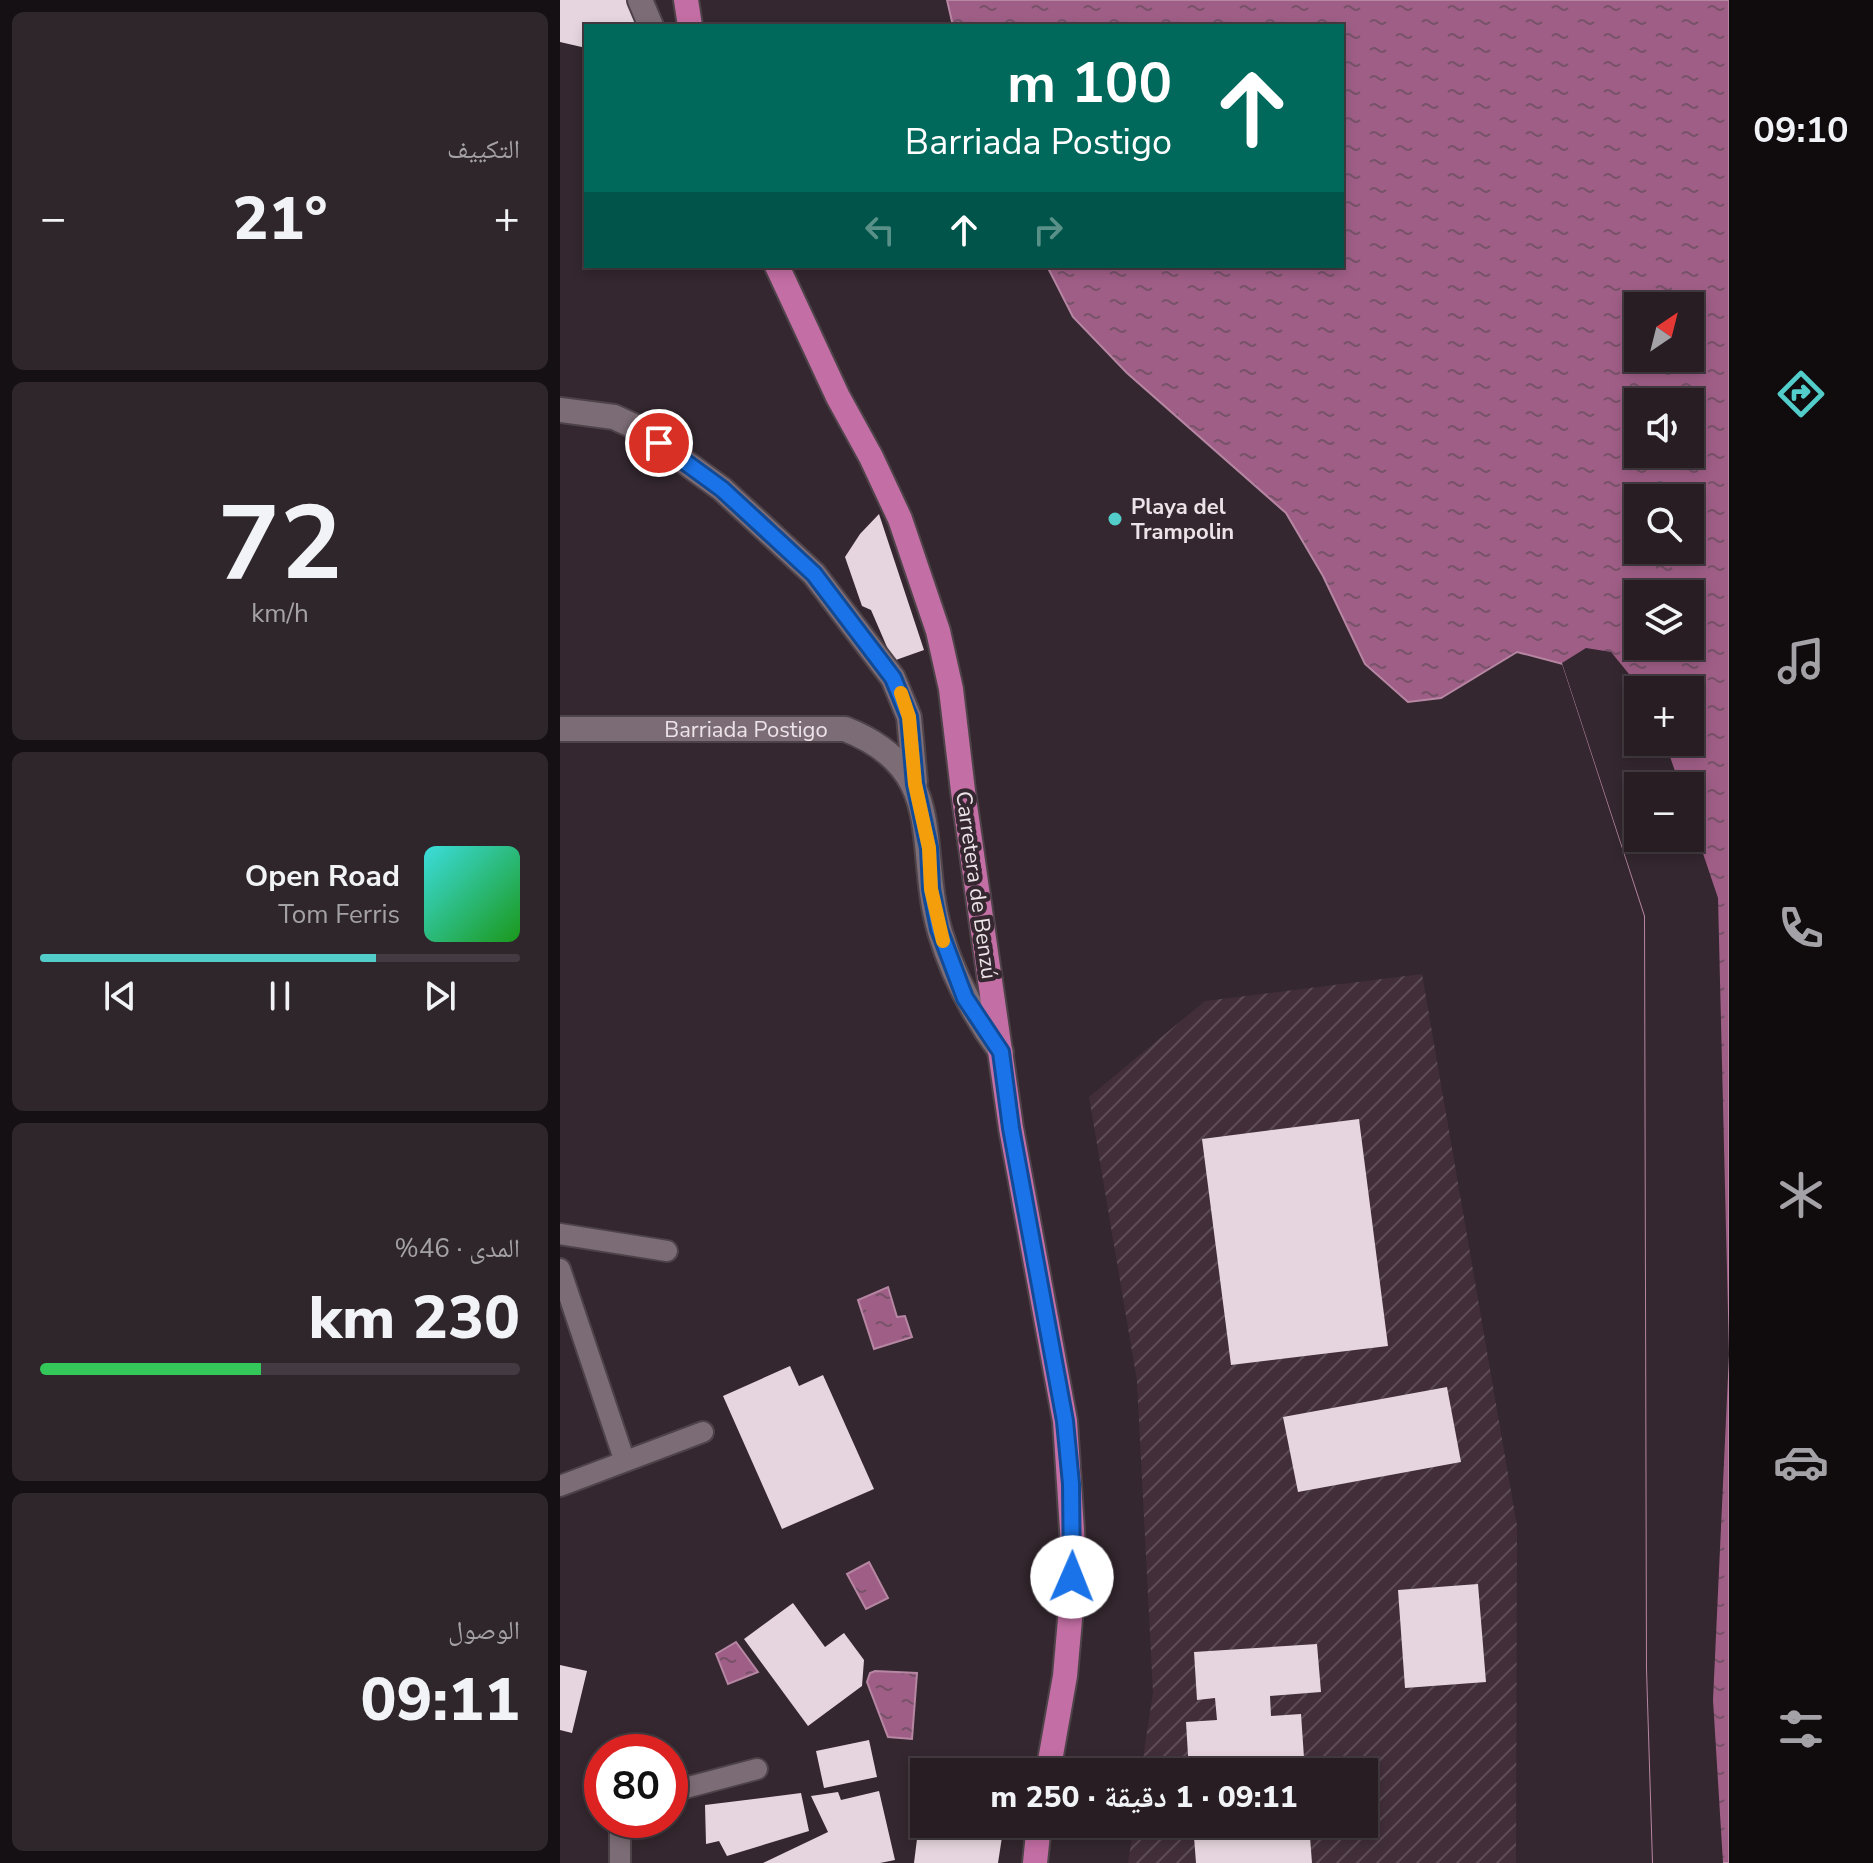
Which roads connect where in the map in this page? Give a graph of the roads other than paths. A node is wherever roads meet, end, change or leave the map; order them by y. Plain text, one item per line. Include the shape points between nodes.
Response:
1 (640, 0) edge
2 (686, 0) edge
3 (650, 24) edge
4 (690, 24) edge
5 (778, 268) edge
6 (560, 410) edge
7 (560, 729) edge
8 (915, 784) junction
9 (1001, 1052) junction
10 (560, 1234) edge
11 (667, 1251) dead end
12 (560, 1269) edge
13 (703, 1432) dead end
14 (624, 1459) junction
15 (560, 1486) edge
16 (1050, 1758) edge
17 (757, 1769) dead end
18 (688, 1787) edge
19 (620, 1838) edge
20 (1038, 1838) edge
21 (620, 1863) edge
22 (1035, 1863) edge

1 - 3 street
2 - 4 highway
5 - 9 highway, Carretera de Benzú via 900,519 938,631 951,689
6 - 8 street via 614,417 638,428 722,489 814,574 893,678 909,717
7 - 8 street, Barriada Postigo via 845,729 890,754
8 - 9 street, Barriada Postigo via 943,942 965,998
9 - 16 highway, Carretera de Benzú via 1065,1421 1071,1484 1071,1608
10 - 11 lane
12 - 14 lane
13 - 14 lane
14 - 15 lane
17 - 18 lane
19 - 21 lane
20 - 22 highway

